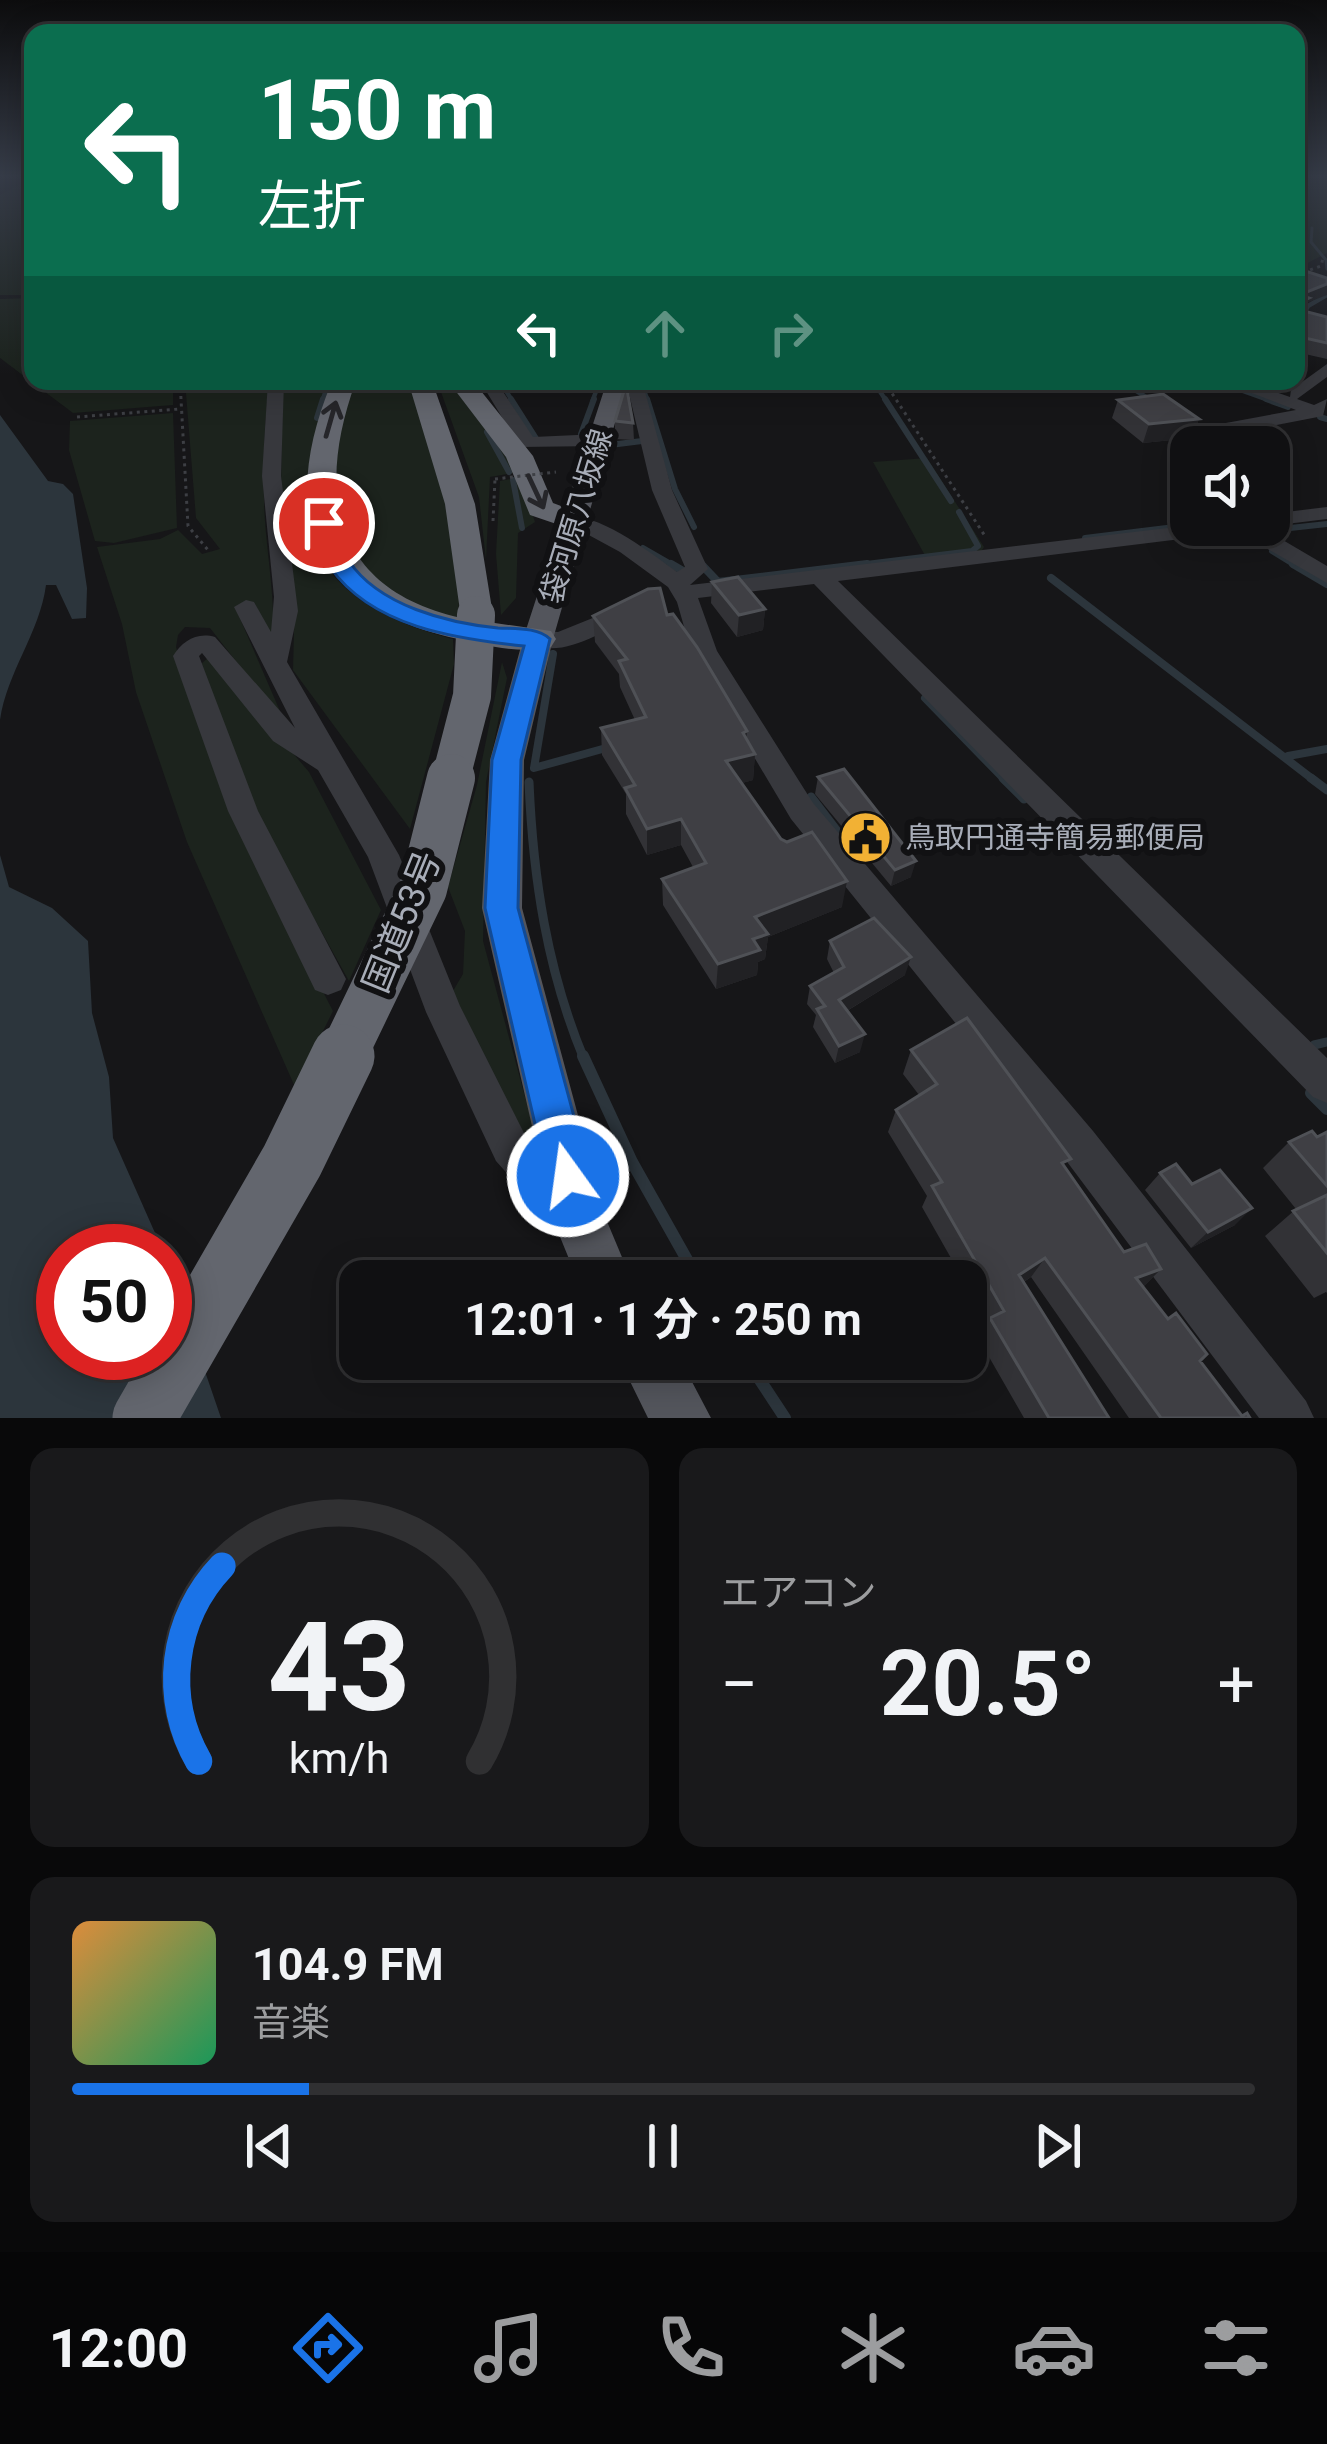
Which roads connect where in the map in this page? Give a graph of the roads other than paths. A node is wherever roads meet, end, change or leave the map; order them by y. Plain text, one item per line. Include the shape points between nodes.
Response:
1 (276, 390) edge
2 (340, 390) edge
3 (423, 390) edge
4 (467, 390) edge
5 (494, 390) edge
6 (614, 390) edge
7 (636, 390) edge
8 (1259, 390) edge
9 (1287, 390) edge
10 (1303, 390) edge
11 (1298, 394) junction
12 (1324, 409) edge
13 (1246, 426) edge
14 (599, 440) junction
15 (1327, 513) edge
16 (1290, 514) edge
17 (574, 521) junction
18 (1170, 534) edge
19 (1278, 546) edge
20 (1327, 576) edge
21 (820, 577) junction
22 (681, 588) junction
23 (246, 607) dead end
24 (635, 609) edge
25 (538, 639) junction
26 (274, 662) junction
27 (331, 766) junction
28 (328, 979) dead end
29 (1327, 1084) edge
30 (580, 1222) junction
31 (596, 1260) edge
32 (660, 1380) edge
33 (145, 1418) edge
34 (681, 1418) edge
35 (1289, 1418) edge

1 - 26 street via 276,531 288,626
25 -> 2 highway via 464,632 416,617 364,592 337,562 320,473
3 - 33 highway, 国道53号, bridge via 460,504 476,615 472,696 423,889 292,1161
4 -> 17 highway via 519,456 541,509
5 - 14 street via 527,443
6 - 14 main road, 袋河原八坂線
7 - 22 street via 662,490 697,569
8 - 12 street
9 - 11 street
10 - 11 street
11 - 12 street
12 - 13 street
14 - 17 main road, 袋河原八坂線
15 - 16 street
17 - 22 street via 628,547
17 - 25 main road, 袋河原八坂線
18 - 21 street
19 - 20 street
21 - 22 street
21 - 29 street
22 - 35 street via 704,651 798,783
23 - 26 street
24 - 25 street via 561,640
25 - 30 main road, 袋河原八坂線 via 506,760 502,908
26 - 27 street
27 - 28 street via 283,734 206,642 191,648 186,656 243,811
27 - 30 street via 383,855 444,1012 511,1147
30 - 31 main road, 袋河原八坂線
32 - 34 main road

